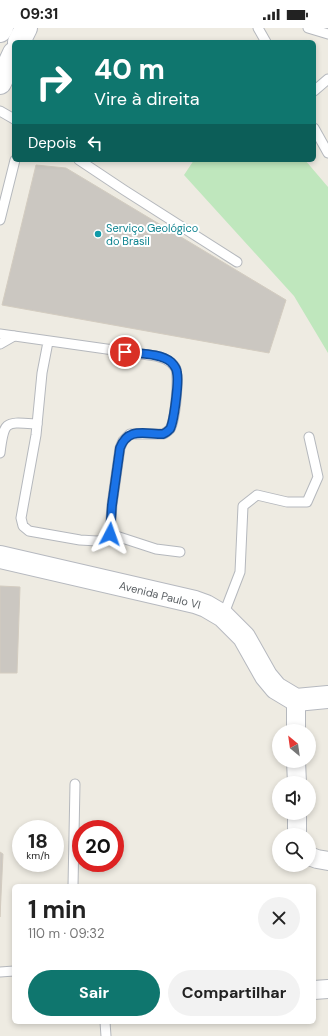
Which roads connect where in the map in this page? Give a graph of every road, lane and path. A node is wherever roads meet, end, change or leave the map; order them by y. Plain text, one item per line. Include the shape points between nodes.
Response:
1 (2, 28) edge
2 (26, 28) edge
3 (258, 28) edge
4 (308, 28) edge
5 (0, 31) edge
6 (328, 34) edge
7 (20, 40) edge
8 (265, 40) edge
9 (12, 57) edge
10 (328, 79) edge
11 (0, 83) edge
12 (316, 89) edge
13 (0, 111) edge
14 (12, 118) edge
15 (316, 132) edge
16 (328, 153) edge
17 (14, 162) edge
18 (82, 162) edge
19 (0, 220) edge
20 (237, 262) dead end
21 (0, 334) edge
22 (14, 336) junction
23 (48, 342) junction
24 (0, 344) edge
25 (37, 424) junction
26 (309, 438) dead end
27 (0, 454) edge
28 (110, 534) junction
29 (180, 552) dead end
30 (0, 557) edge
31 (223, 616) junction
32 (328, 697) edge
33 (296, 700) junction
34 (296, 724) edge
35 (75, 784) dead end
36 (73, 884) edge
37 (12, 971) edge
38 (0, 972) edge
39 (328, 989) edge
40 (316, 990) edge
41 (105, 1024) edge
42 (106, 1036) edge

1 - 5 street
2 - 7 street
3 - 8 lane
4 - 6 lane
9 - 11 street
10 - 12 lane
13 - 14 lane
15 - 16 lane
17 - 19 lane
18 - 20 lane
21 - 22 lane
22 - 23 lane
22 - 24 lane
23 - 25 lane
23 - 28 lane via 156,356 176,367 173,422 170,428 163,434 130,434 120,448
25 - 27 lane via 8,425 2,435
25 - 28 lane via 21,518 23,526 29,531 80,540 96,541
26 - 31 lane via 318,477 307,502 287,502 257,495 244,506 240,572
28 - 29 lane via 156,549
30 - 31 street, Avenida Paulo VI via 195,602
31 - 33 street, Avenida Paulo VI via 244,637 266,676 276,688
32 - 33 street
33 - 34 street
35 - 36 lane
37 - 38 lane
39 - 40 street
41 - 42 lane

